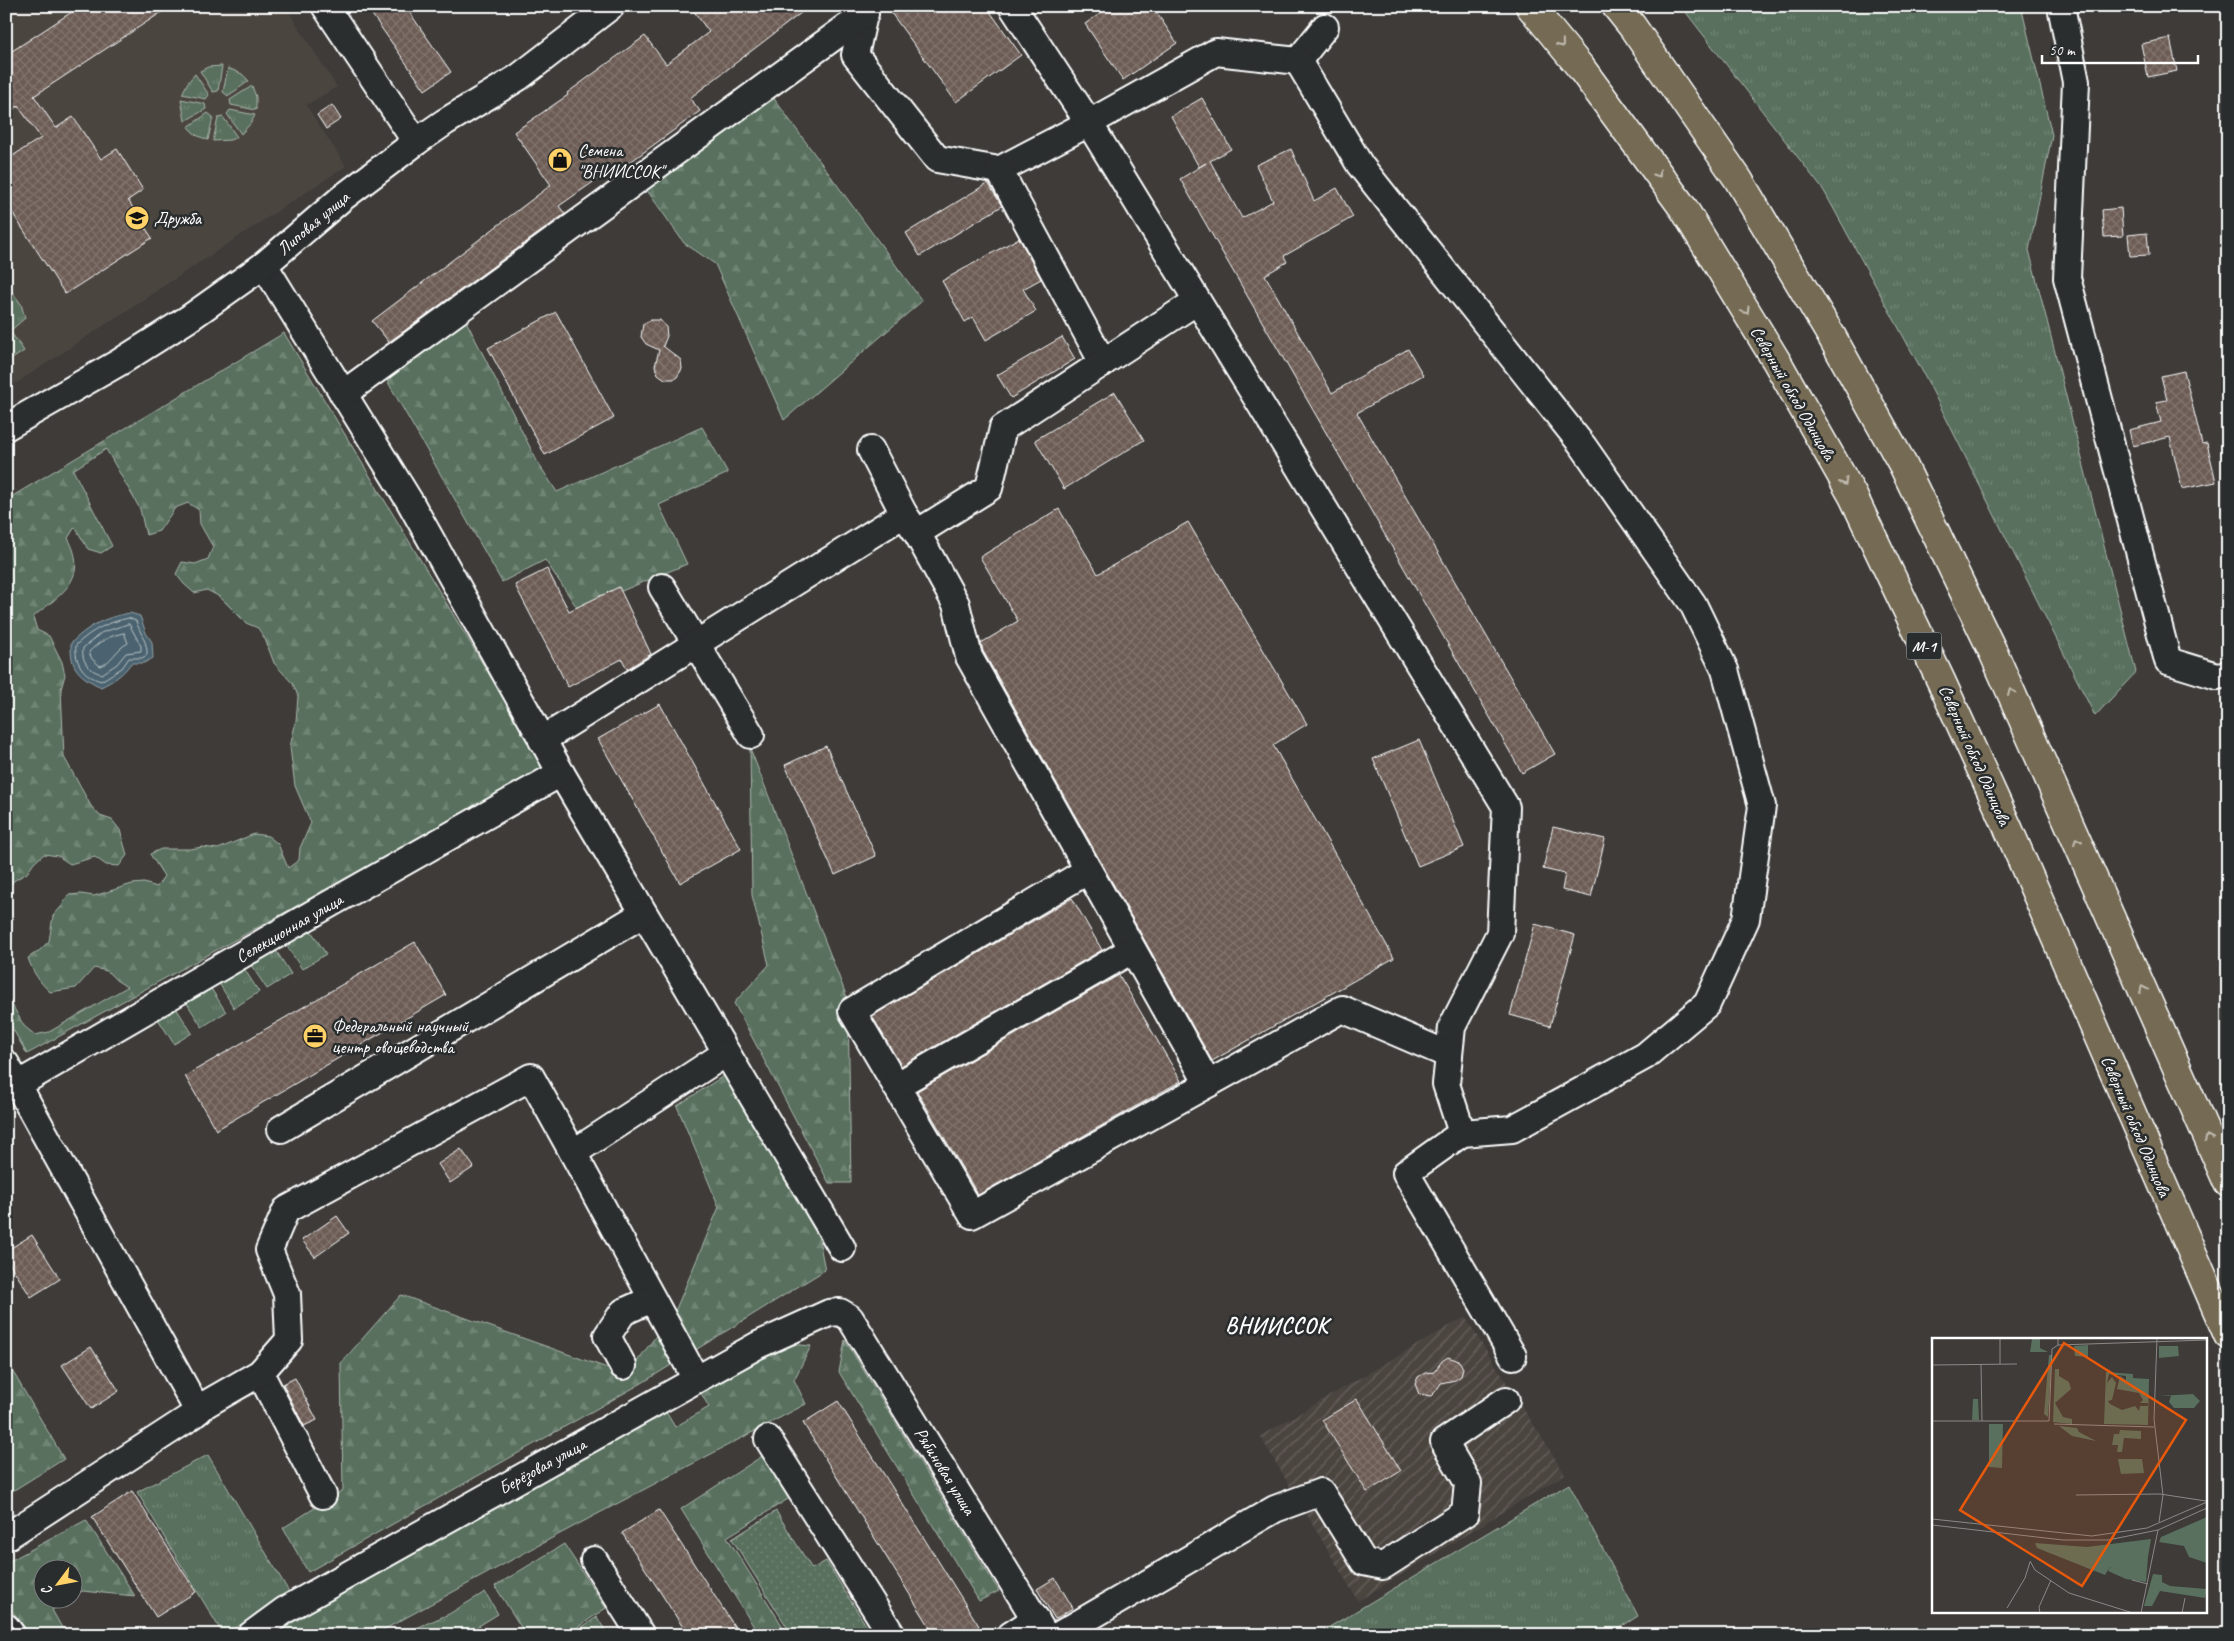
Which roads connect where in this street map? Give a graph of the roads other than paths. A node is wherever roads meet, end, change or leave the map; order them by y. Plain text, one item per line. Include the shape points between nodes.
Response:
1 (325, 6) edge
2 (611, 6) edge
3 (1012, 6) edge
4 (1530, 6) edge
5 (1616, 6) edge
6 (2061, 6) edge
7 (865, 10) edge
8 (1325, 27) dead end
9 (1298, 61) junction
10 (1089, 123) junction
11 (416, 142) junction
12 (999, 170) junction
13 (264, 265) junction
14 (1197, 301) junction
15 (1102, 363) junction
16 (343, 394) junction
17 (6, 427) edge
18 (871, 450) dead end
19 (910, 523) junction
20 (662, 587) dead end
21 (696, 645) junction
22 (2228, 674) edge
23 (751, 735) dead end
24 (542, 740) junction
25 (561, 773) junction
26 (1087, 871) junction
27 (643, 914) junction
28 (1132, 950) junction
29 (726, 1053) junction
30 (1449, 1055) junction
31 (10, 1075) edge
32 (1208, 1084) junction
33 (896, 1086) junction
34 (280, 1129) dead end
35 (1462, 1133) junction
36 (572, 1153) junction
37 (2228, 1183) edge
38 (842, 1248) dead end
39 (652, 1299) junction
40 (840, 1312) joint
41 (2228, 1335) edge
42 (1513, 1356) dead end
43 (623, 1366) dead end
44 (260, 1373) junction
45 (696, 1379) junction
46 (1506, 1400) dead end
47 (198, 1411) junction
48 (768, 1439) dead end
49 (324, 1495) dead end
50 (6, 1537) edge
51 (594, 1560) dead end
52 (6, 1627) edge
53 (1041, 1627) edge
54 (12, 1635) edge
55 (251, 1635) edge
56 (641, 1635) edge
57 (892, 1635) edge
58 (1011, 1635) edge
59 (1059, 1635) edge

1 - 11 street
2 - 11 street, Липовая улица via 519,77
3 - 10 street
4 -> 41 highway, Северный обход Одинцова / М-1 via 1684,209 1777,362 1853,496 2004,820
37 -> 5 highway via 1994,654 1903,465 1738,179
6 - 22 street via 2076,82 2067,278 2168,661 2216,676
7 - 12 street via 855,55 937,159
7 - 16 street
8 - 9 street
9 - 10 street via 1216,52
9 - 35 street via 1360,165 1584,446 1692,604 1725,670 1762,806 1746,919 1707,1004 1645,1056 1512,1129
10 - 12 street
10 - 14 street
11 - 13 street, Липовая улица via 342,198
12 - 15 street
13 - 16 street
13 - 17 street, Липовая улица via 120,362
14 - 15 street
14 - 30 street via 1506,806 1500,933 1452,1027
15 - 19 street via 1003,428 989,488
16 - 24 street via 410,502
18 - 19 street
19 - 21 street
19 - 26 street via 956,604 969,657
20 - 21 street
21 - 23 street
21 - 24 street
24 - 25 street
25 - 27 street
25 - 31 street, Селекционная улица via 29,1078
26 - 28 street
26 - 33 street via 852,1011
27 - 29 street
27 - 34 street
28 - 32 street
28 - 33 street
29 - 36 street
29 - 38 street
30 - 32 street via 1342,1009
30 - 35 street via 1446,1084
31 - 47 street
32 - 33 street via 972,1215
35 - 42 street via 1406,1173
36 - 39 street
36 - 44 street via 531,1077 286,1210 269,1250 287,1294 288,1340
39 - 43 street via 623,1312 607,1336
39 - 45 street
40 - 45 street, Берёзовая улица via 829,1312 758,1345
40 - 53 street, Рябиновая улица via 850,1318
44 - 47 street
44 - 49 street
45 - 55 street, Берёзовая улица via 286,1610
46 - 59 street via 1444,1442 1468,1483 1465,1513 1383,1566 1364,1562 1321,1492 1275,1508
47 - 50 street
48 - 57 street
51 - 56 street
52 - 54 street
53 - 58 street

